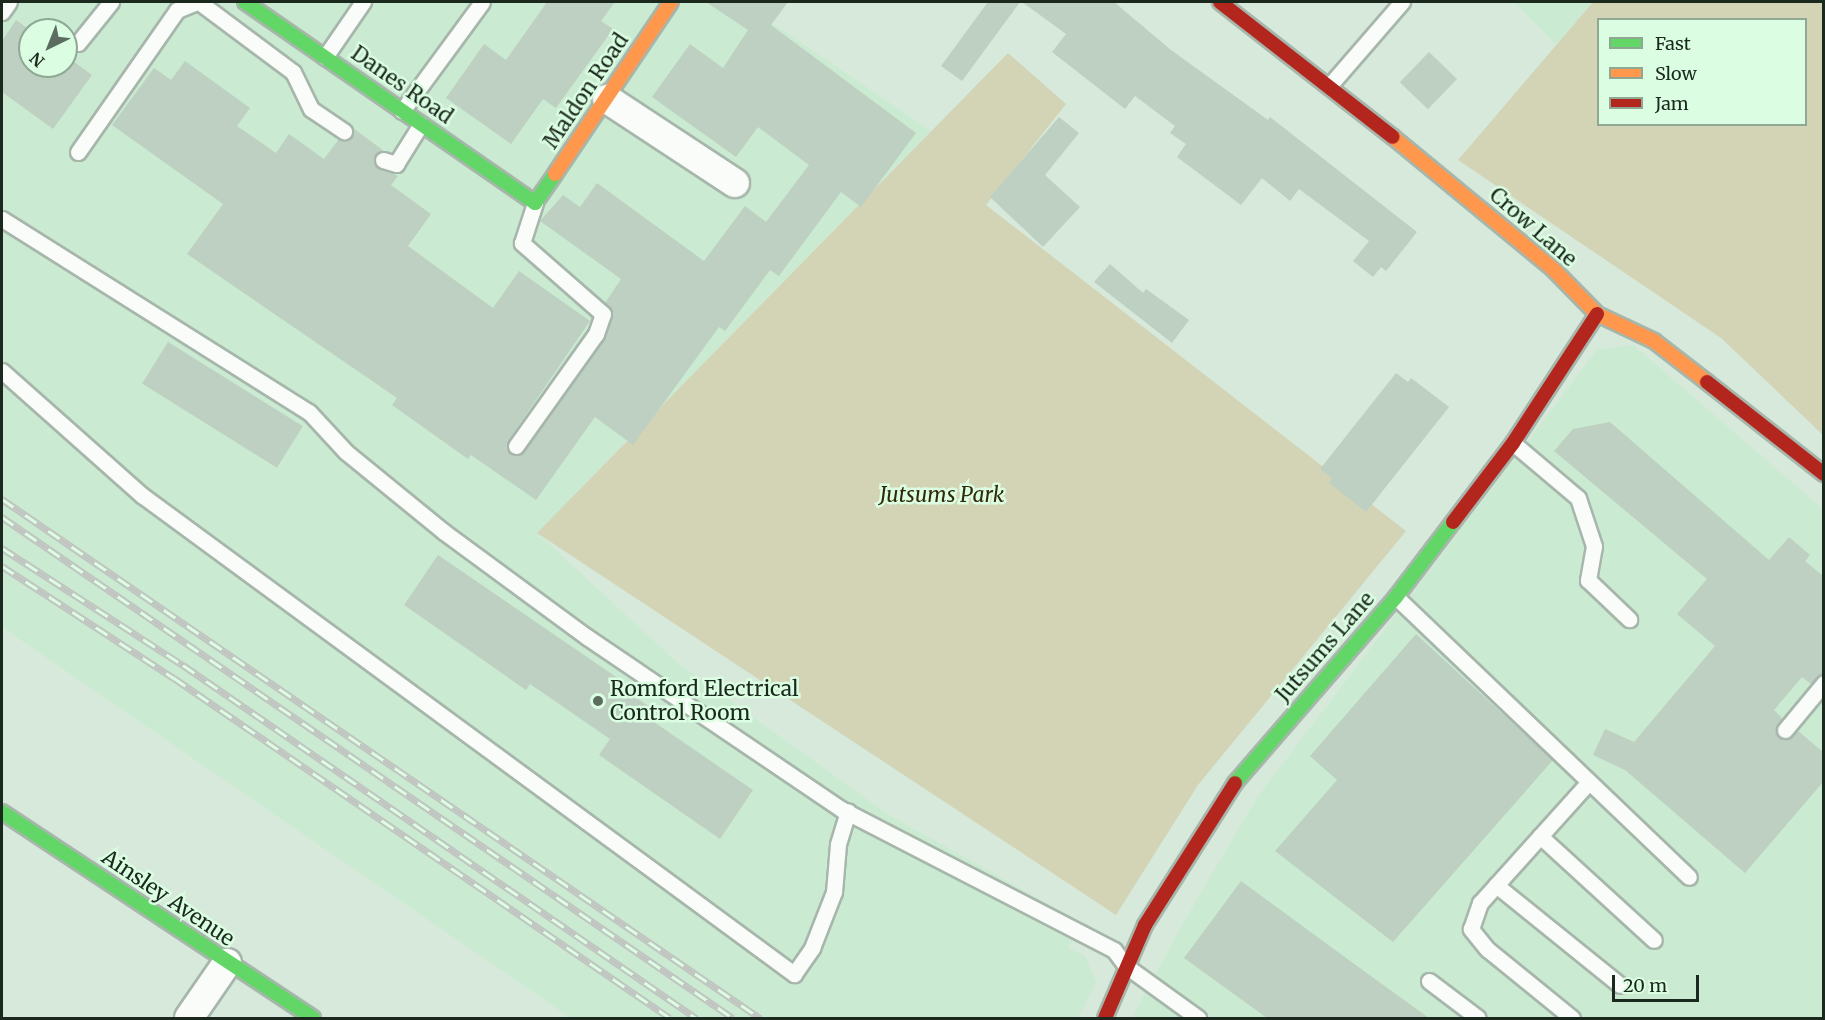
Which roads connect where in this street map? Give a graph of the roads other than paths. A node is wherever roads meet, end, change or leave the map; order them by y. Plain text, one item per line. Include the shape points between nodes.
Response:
1 (9, 2) edge
2 (111, 2) edge
3 (198, 2) edge
4 (247, 2) edge
5 (363, 2) edge
6 (482, 2) edge
7 (671, 2) edge
8 (1220, 2) edge
9 (1402, 2) edge
10 (2, 12) edge
11 (78, 43) dead end
12 (325, 57) junction
13 (1330, 85) junction
14 (607, 99) junction
15 (402, 111) junction
16 (421, 124) junction
17 (344, 132) dead end
18 (78, 152) dead end
19 (383, 160) dead end
20 (735, 183) dead end
21 (535, 203) junction
22 (2, 219) edge
23 (1596, 314) junction
24 (2, 371) edge
25 (1513, 443) junction
26 (516, 446) dead end
27 (1824, 474) edge
28 (1396, 597) junction
29 (1629, 618) dead end
30 (1824, 683) edge
31 (1785, 730) dead end
32 (1588, 783) junction
33 (2, 812) edge
34 (848, 812) junction
35 (1540, 836) junction
36 (1689, 877) dead end
37 (1496, 885) junction
38 (1654, 940) dead end
39 (226, 963) junction
40 (1126, 966) junction
41 (1429, 981) dead end
42 (1620, 986) dead end
43 (189, 1018) edge
44 (313, 1018) edge
45 (1105, 1018) edge
46 (1198, 1018) edge
47 (1478, 1018) edge
48 (1572, 1018) edge

1 - 10 lane
2 - 11 lane
3 - 17 lane via 293,72 311,109
3 - 18 lane via 177,10
4 - 12 street, Danes Road
5 - 12 lane
6 - 15 lane
7 - 14 street, Maldon Road
8 - 13 street, Crow Lane
9 - 13 lane
12 - 15 street, Danes Road
13 - 23 street, Crow Lane via 1553,269
14 - 20 street
14 - 21 street, Maldon Road
15 - 16 street, Danes Road
16 - 19 lane via 396,164
16 - 21 street, Danes Road
21 - 26 lane via 522,243 603,314 596,334
22 - 34 lane via 309,412 346,452 444,532 587,637
23 - 25 street, Jutsums Lane
23 - 27 street, Crow Lane via 1654,341
24 - 34 lane via 143,496 794,974 812,948 834,892 838,844
25 - 28 street, Jutsums Lane
25 - 29 lane via 1578,498 1594,546 1588,580
28 - 32 lane
28 - 40 street, Jutsums Lane via 1229,790 1145,925
30 - 31 lane
32 - 35 lane
32 - 36 lane
33 - 39 street, Ainsley Avenue
34 - 40 lane via 1114,950
35 - 37 lane
35 - 38 lane
37 - 42 lane
37 - 48 lane via 1480,903 1471,929 1487,949
39 - 43 street
39 - 44 street, Ainsley Avenue
40 - 45 street, Jutsums Lane
40 - 46 lane
41 - 47 lane

